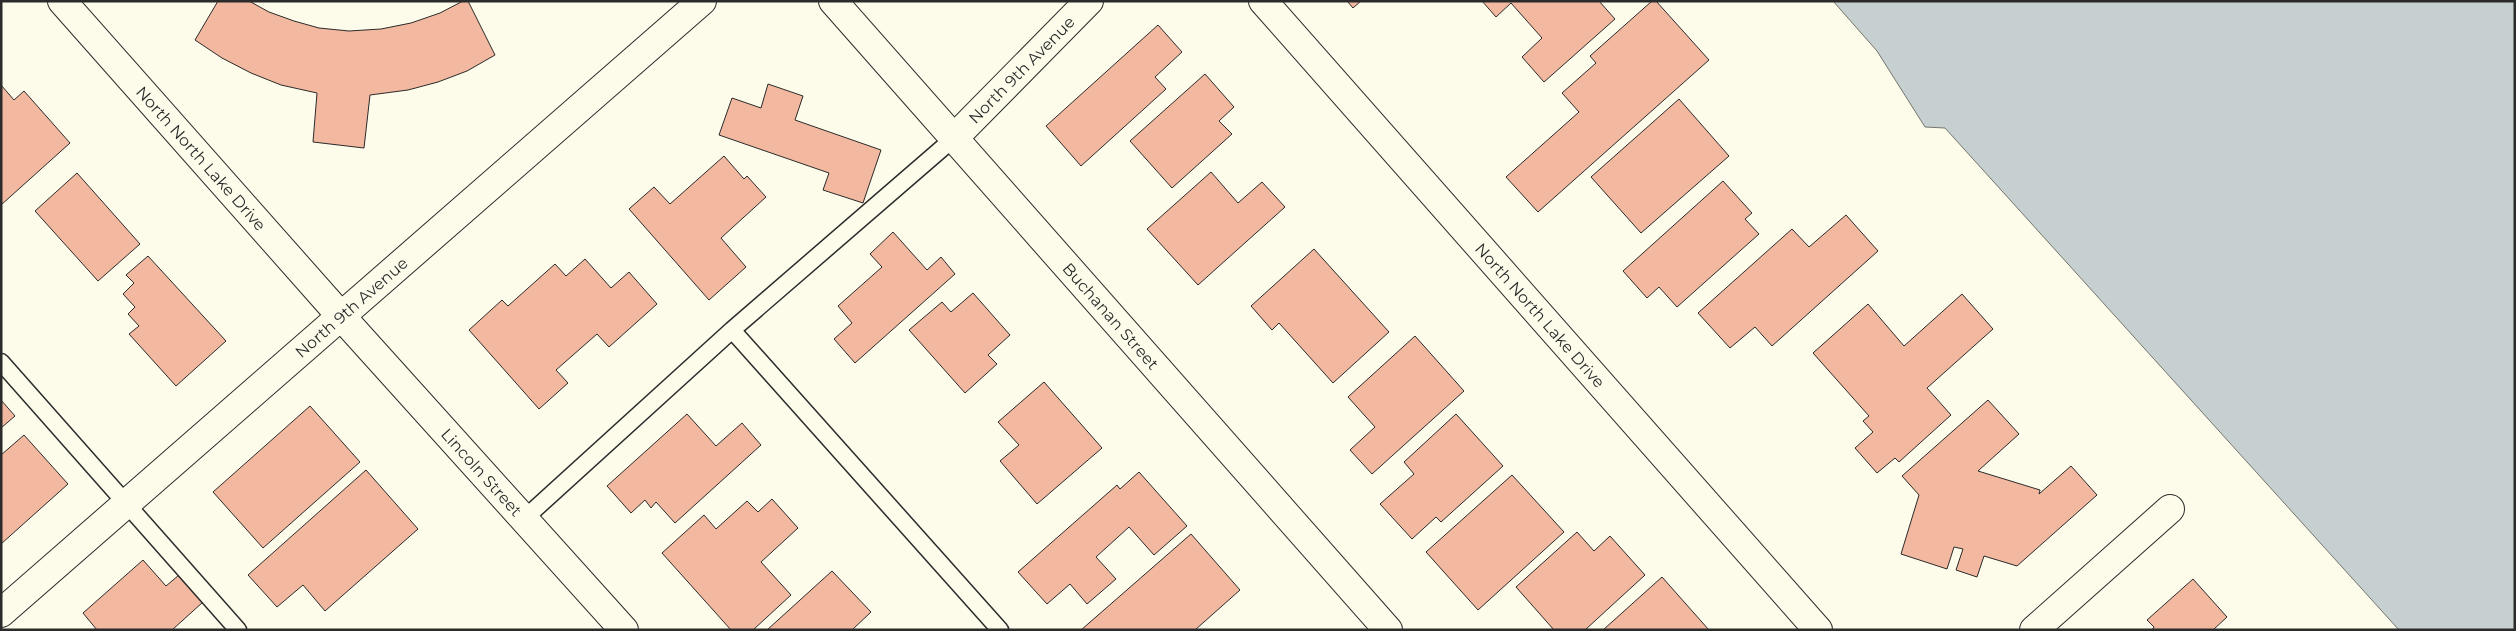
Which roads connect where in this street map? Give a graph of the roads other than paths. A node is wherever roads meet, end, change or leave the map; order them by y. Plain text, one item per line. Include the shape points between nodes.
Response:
1 (62, 1) edge
2 (702, 1) edge
3 (833, 1) edge
4 (1090, 1) edge
5 (1263, 1) edge
6 (954, 138) junction
7 (340, 315) junction
8 (732, 330) junction
9 (1, 362) edge
10 (125, 504) junction
11 (2170, 509) dead end
12 (524, 519) junction
13 (1, 612) edge
14 (238, 630) edge
15 (624, 630) edge
16 (1000, 630) edge
17 (1388, 630) edge
18 (1818, 630) edge
19 (2034, 630) edge

1 - 7 street, North North Lake Drive
2 - 7 street, North 9th Avenue
3 - 6 street, Buchanan Street
4 - 6 street, North 9th Avenue
5 - 18 street, North North Lake Drive
6 - 8 lane
6 - 17 street, Buchanan Street
7 - 10 street, North 9th Avenue
7 - 12 street, Lincoln Street
8 - 12 lane
8 - 16 lane
9 - 10 lane
10 - 13 street, North 9th Avenue
10 - 14 lane
11 - 19 street
12 - 15 street, Lincoln Street

